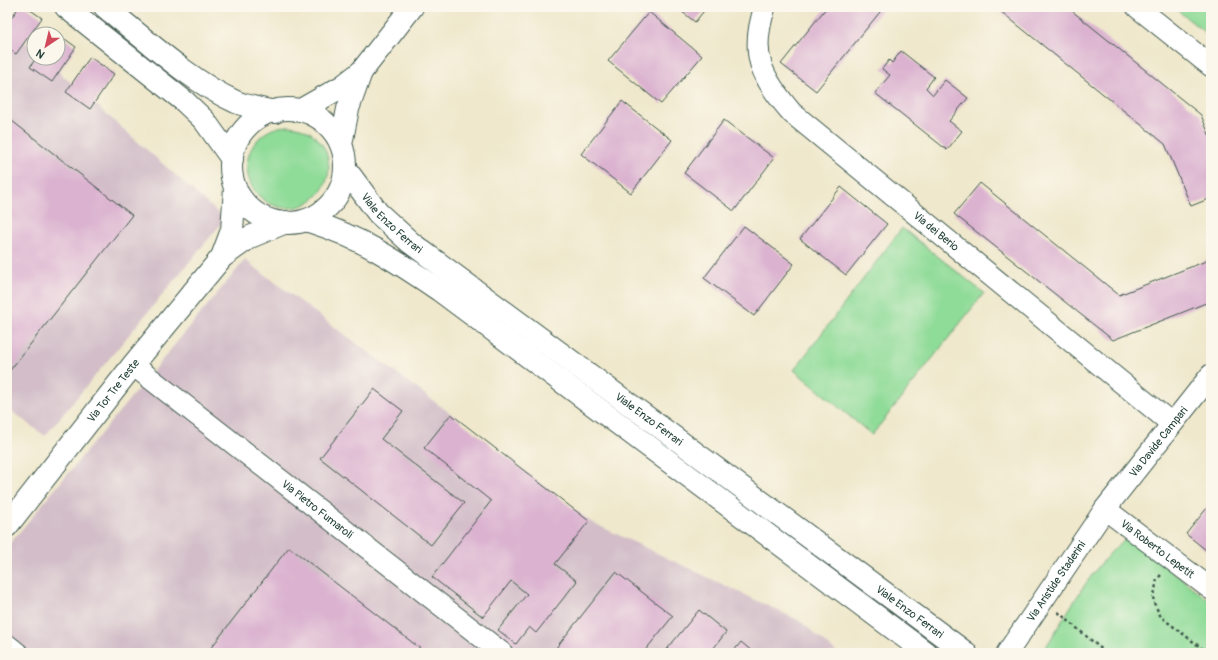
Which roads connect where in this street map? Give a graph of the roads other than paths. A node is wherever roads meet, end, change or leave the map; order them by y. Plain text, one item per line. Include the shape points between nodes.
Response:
1 (66, 7) edge
2 (105, 7) edge
3 (412, 7) edge
4 (765, 7) edge
5 (1137, 7) edge
6 (1211, 66) edge
7 (361, 72) junction
8 (299, 111) junction
9 (275, 112) junction
10 (341, 144) junction
11 (232, 158) junction
12 (347, 171) junction
13 (235, 188) junction
14 (309, 221) junction
15 (286, 222) junction
16 (222, 257) junction
17 (133, 365) junction
18 (1211, 375) edge
19 (1172, 423) junction
20 (1105, 509) junction
21 (7, 526) edge
22 (1211, 589) edge
23 (7, 645) edge
24 (17, 653) edge
25 (502, 653) edge
26 (926, 653) edge
27 (966, 653) edge
28 (1007, 653) edge

1 - 11 main road via 184,101 207,124
2 - 9 main road via 179,66 222,95 252,108
3 - 7 main road
4 - 19 street, Via dei Berio via 759,26 757,48 762,70 775,93 792,113
5 - 6 street
7 - 8 main road via 343,86
7 - 10 main road via 348,109
8 - 9 main road
8 - 10 main road via 319,119
9 - 11 main road via 258,118 244,129 236,141
10 - 12 main road
11 - 13 main road
12 - 14 main road via 336,199 325,211
12 - 27 main road, Viale Enzo Ferrari via 378,213 411,243
13 - 15 main road via 250,208 271,220
13 - 16 main road, Via Tor Tre Teste via 232,230
14 - 15 main road
14 - 26 main road, Viale Enzo Ferrari via 367,244 440,290
15 - 16 main road, Via Tor Tre Teste via 250,237
16 - 17 main road, Via Tor Tre Teste
17 - 21 main road, Via Tor Tre Teste
17 - 25 street, Via Pietro Fumaroli
18 - 19 street, Via Davide Campari
19 - 20 street, Via Davide Campari
20 - 22 street, Via Roberto Lepetit
20 - 28 street, Via Aristide Staderini
23 - 24 street

